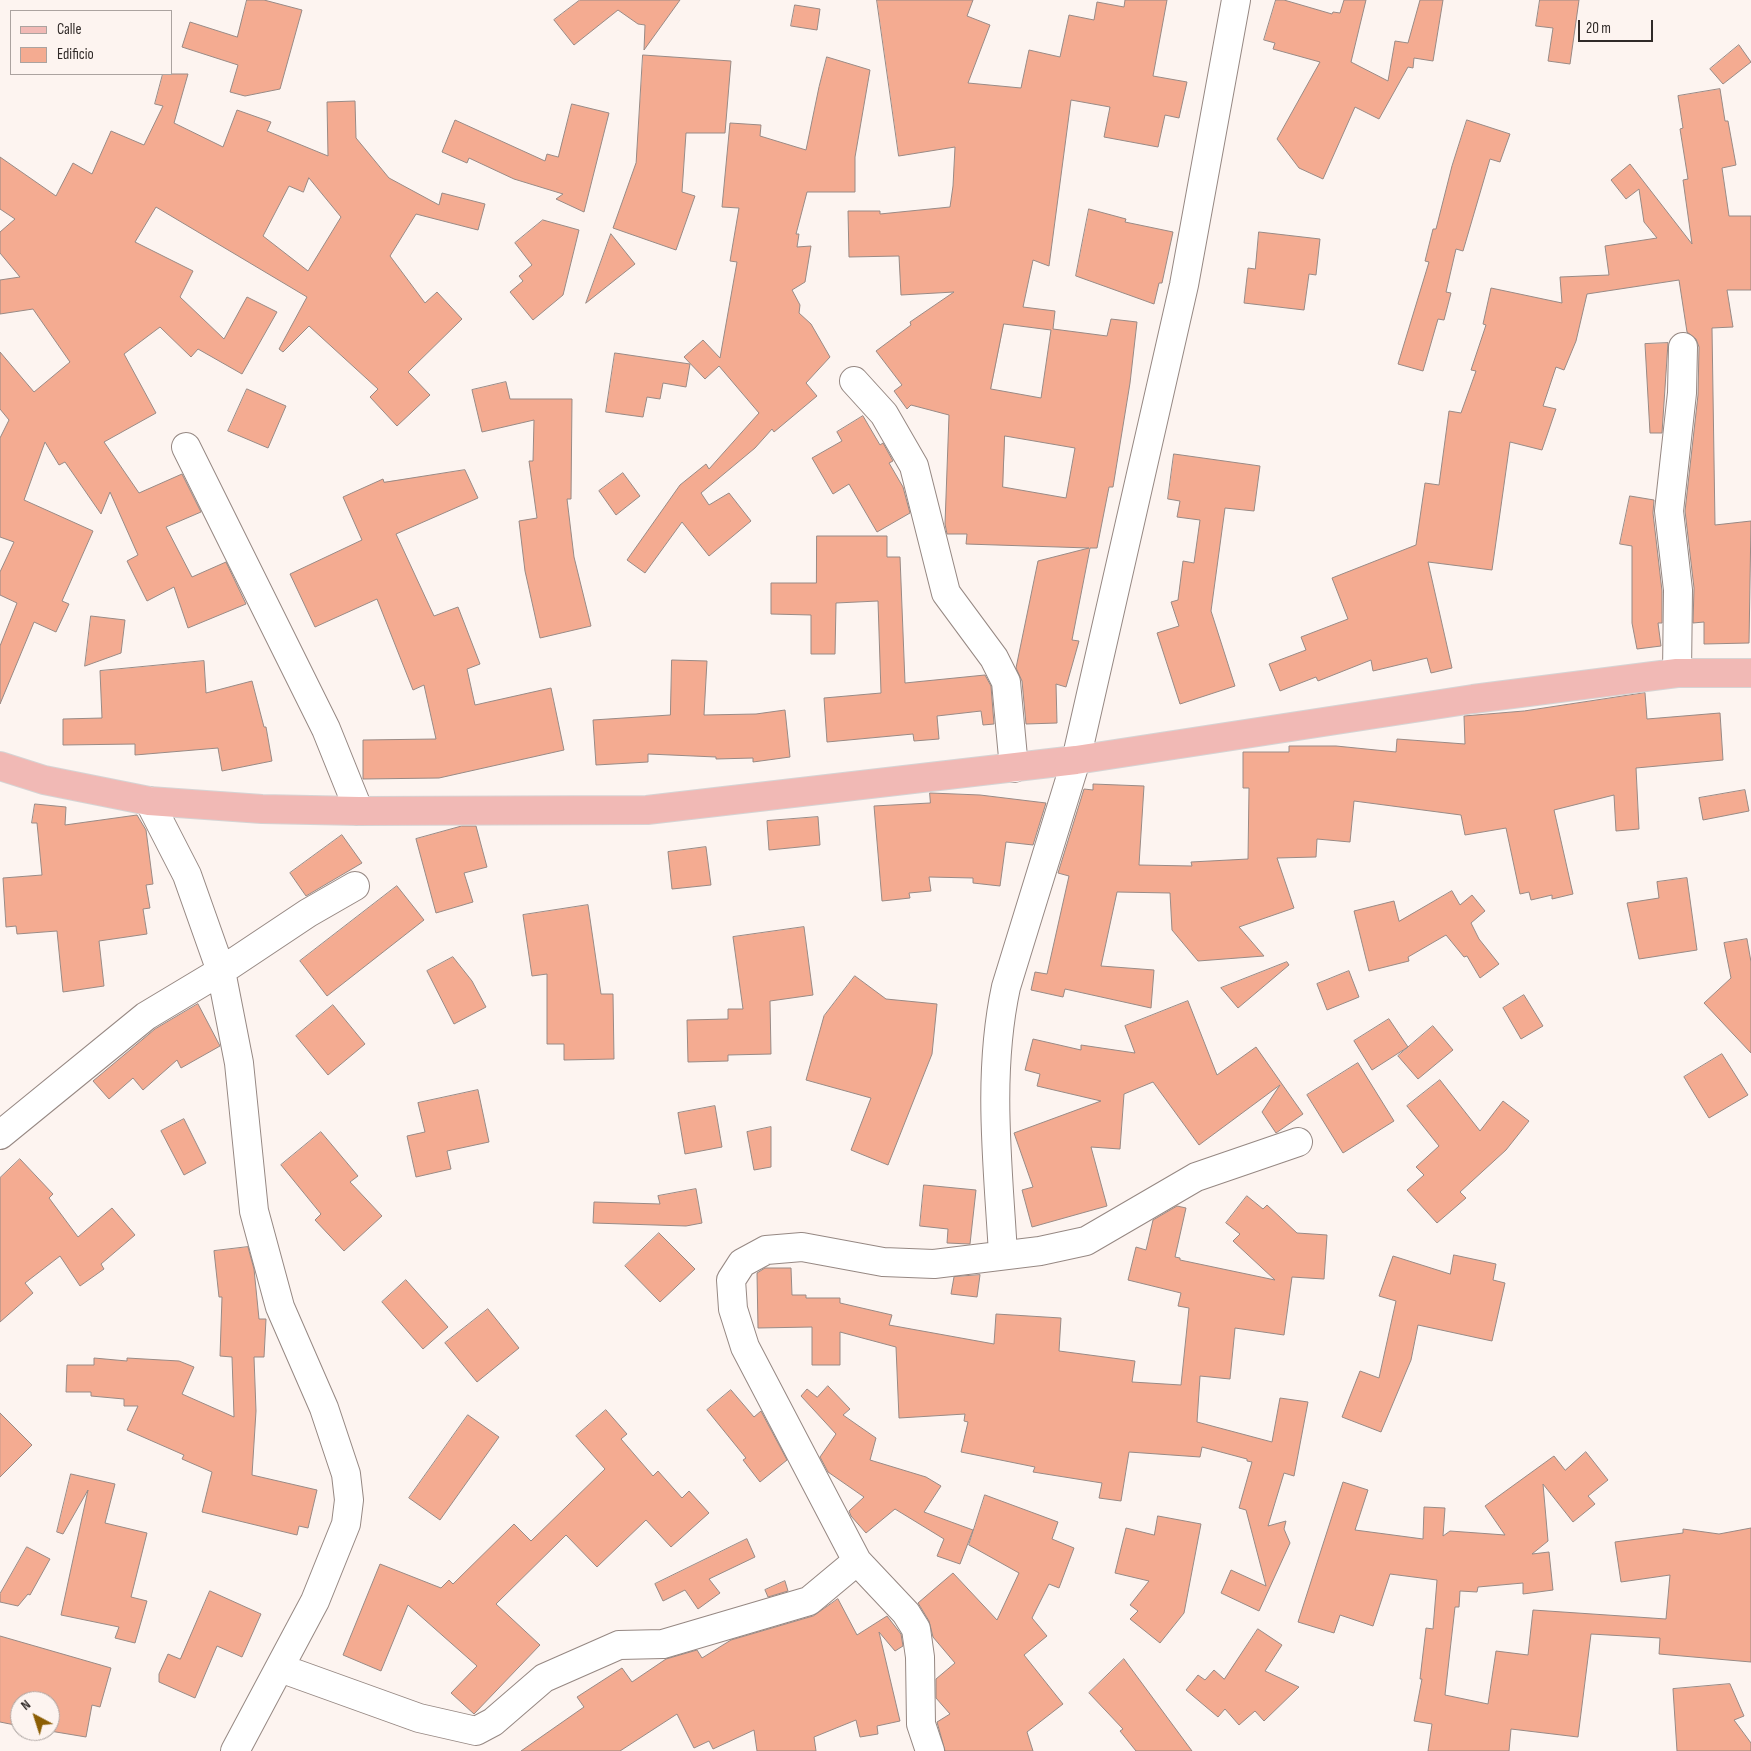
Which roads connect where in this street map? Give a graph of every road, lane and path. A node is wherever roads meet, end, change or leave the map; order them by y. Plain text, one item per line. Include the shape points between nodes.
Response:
1 (1236, 0) edge
2 (1683, 347) dead end
3 (854, 381) dead end
4 (186, 447) dead end
5 (1677, 673) junction
6 (1751, 673) edge
7 (1076, 760) junction
8 (0, 766) edge
9 (1014, 768) junction
10 (149, 802) junction
11 (359, 811) junction
12 (355, 886) dead end
13 (221, 971) junction
14 (0, 1135) edge
15 (1298, 1142) dead end
16 (1003, 1254) junction
17 (857, 1561) junction
18 (280, 1668) junction
19 (235, 1751) edge
20 (930, 1751) edge

1 - 7 street via 1184,285
2 - 5 street via 1682,393 1669,511 1678,590
3 - 9 street via 884,414 914,466 946,593 994,658 1006,682
4 - 11 street via 326,729
5 - 6 main road
5 - 7 main road via 1472,699
7 - 9 main road
7 - 16 street via 1006,987 1001,1013 994,1103
8 - 10 main road via 44,780
9 - 11 main road via 647,810
10 - 11 main road
10 - 13 street via 187,875
12 - 13 street via 308,912
13 - 14 street via 146,1016
13 - 18 street via 239,1063 254,1211 280,1307 324,1408 346,1474 349,1500 346,1524 315,1601
15 - 16 street via 1196,1177 1086,1241 1040,1251
16 - 17 street via 934,1264 883,1262 802,1247 766,1250 742,1263 731,1280 734,1309 744,1347
17 - 18 street via 809,1601 663,1644 619,1645 544,1678 492,1722 476,1731 420,1718
17 - 20 street via 906,1613 916,1629 920,1657 921,1724
18 - 19 street

